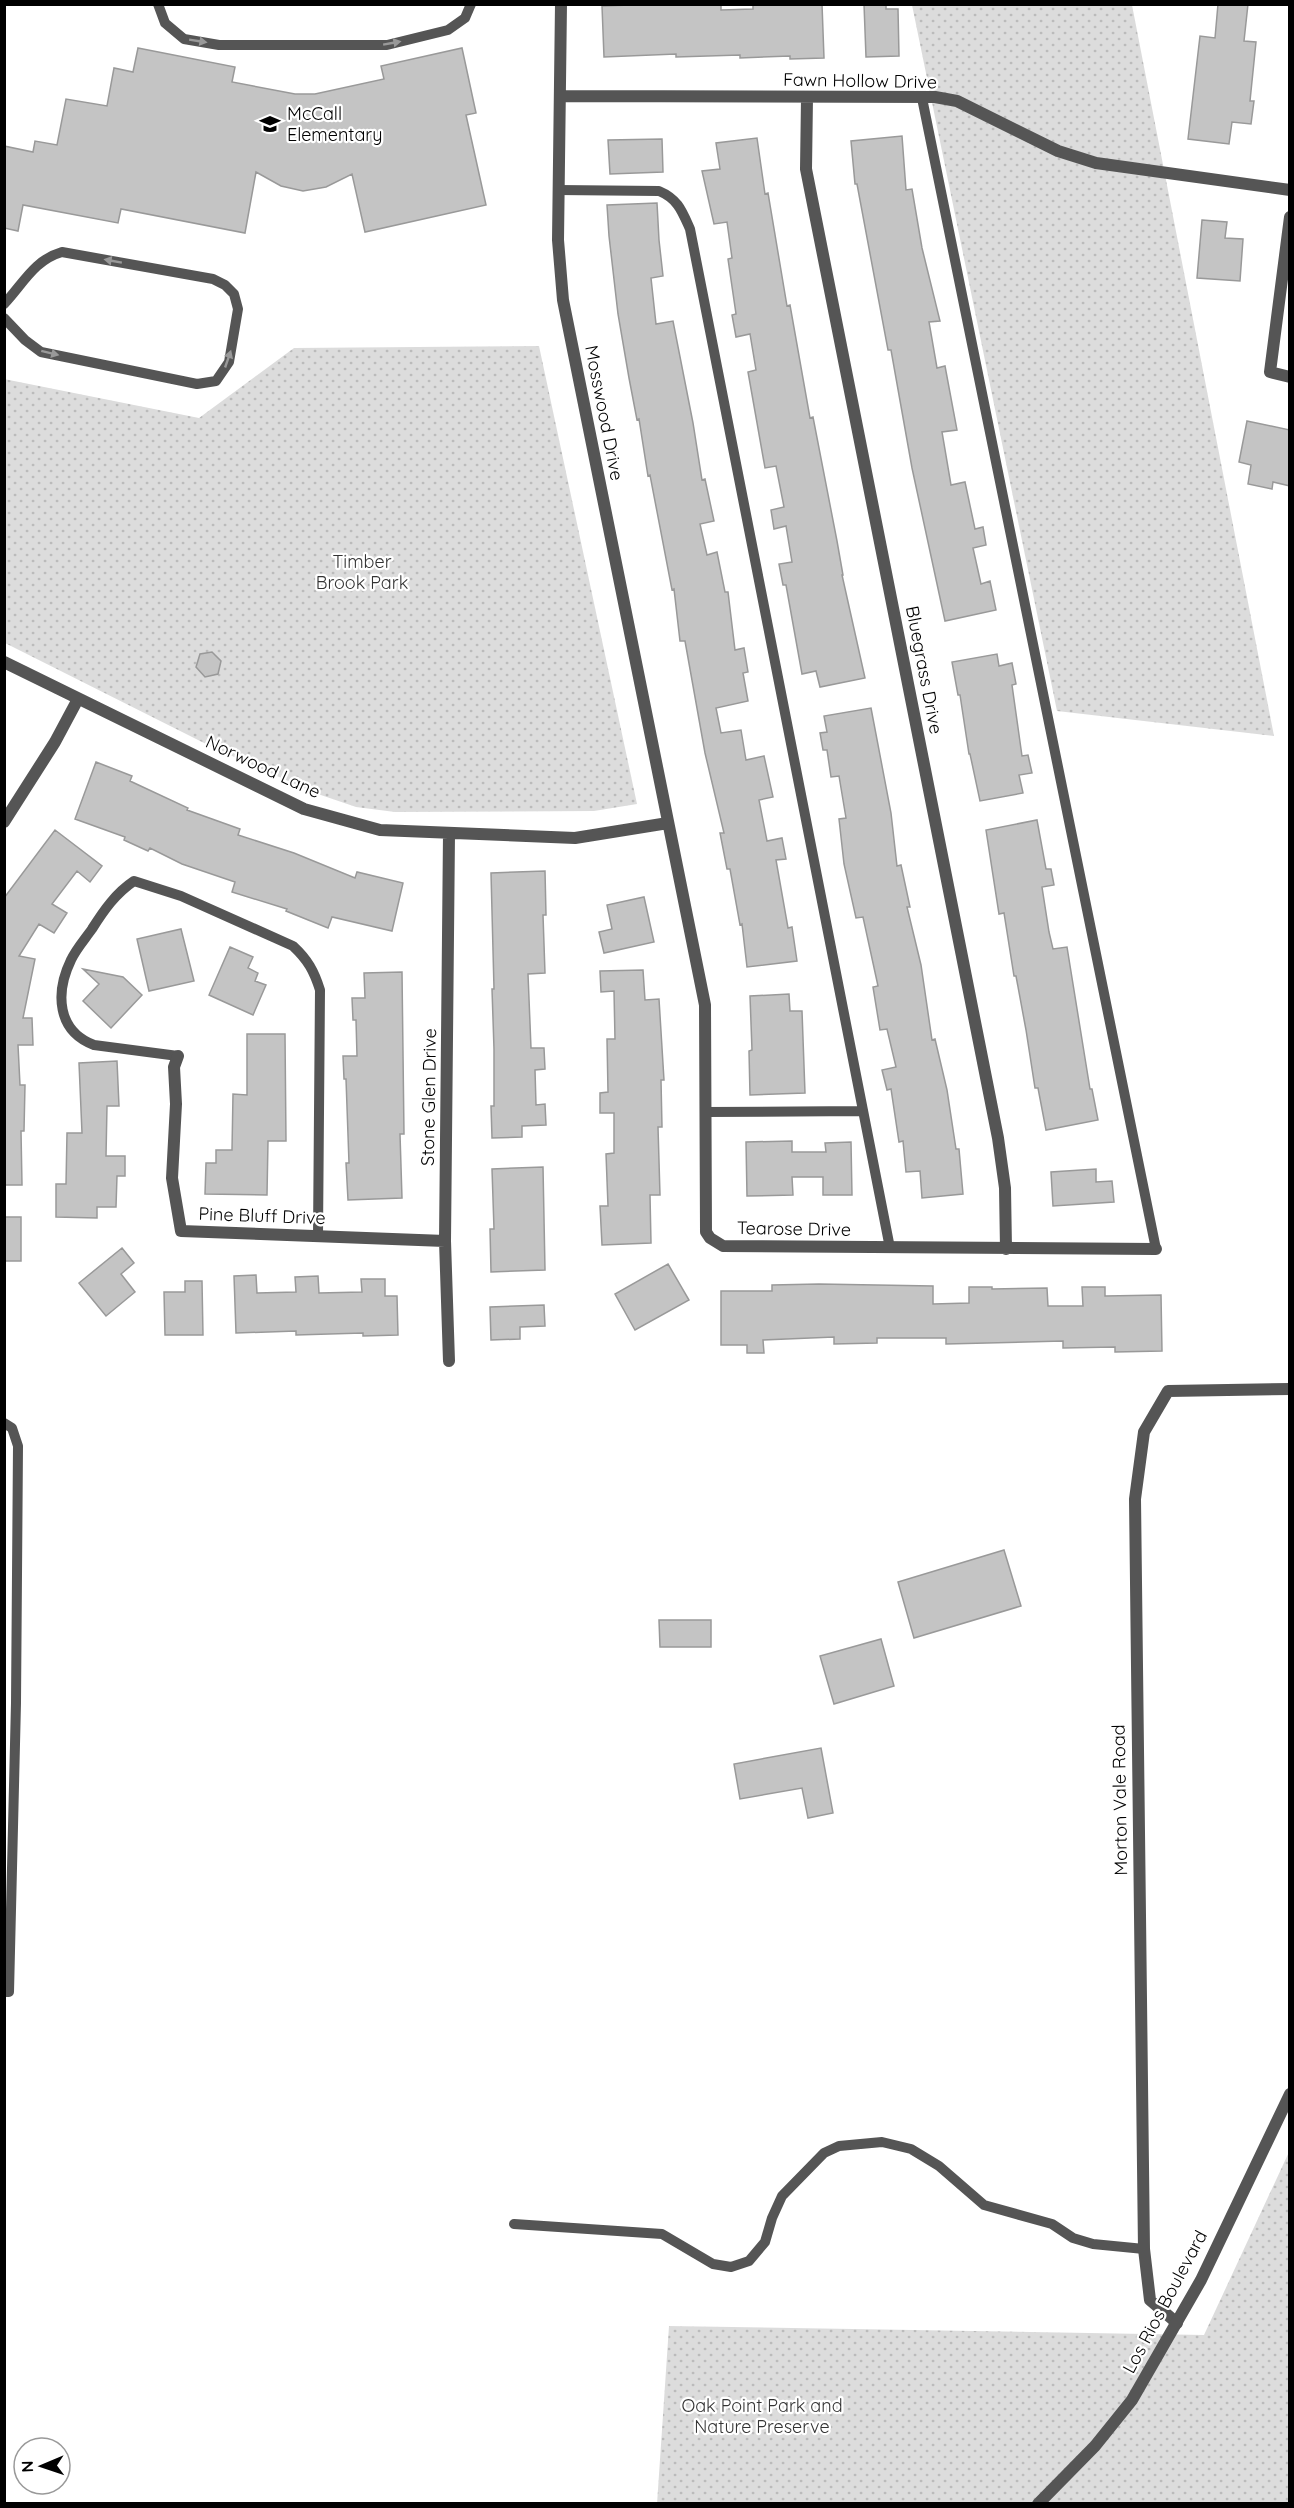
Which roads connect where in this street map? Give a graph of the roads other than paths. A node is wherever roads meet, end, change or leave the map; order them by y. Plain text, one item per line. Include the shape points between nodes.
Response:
1 (158, 4) edge
2 (471, 4) edge
3 (561, 4) edge
4 (560, 96) junction
5 (807, 98) junction
6 (922, 98) junction
7 (558, 190) junction
8 (1290, 190) edge
9 (1290, 216) edge
10 (4, 304) edge
11 (4, 318) edge
12 (1290, 377) edge
13 (4, 663) edge
14 (78, 699) junction
15 (4, 822) edge
16 (668, 823) junction
17 (449, 834) junction
18 (178, 1056) joint
19 (863, 1111) junction
20 (705, 1112) junction
21 (318, 1236) junction
22 (446, 1241) junction
23 (890, 1248) junction
24 (1006, 1249) junction
25 (1156, 1249) joint
26 (449, 1361) dead end
27 (1290, 1389) edge
28 (4, 1423) edge
29 (4, 1992) edge
30 (1290, 2094) edge
31 (514, 2224) dead end
32 (1144, 2249) junction
33 (1177, 2324) junction
34 (1038, 2504) edge

1 -> 2 lane via 165,23 184,39 219,45 387,45 448,30 465,18
3 - 4 street, Mosswood Drive
4 - 5 street, Fawn Hollow Drive
4 - 7 street, Mosswood Drive
5 - 6 street, Fawn Hollow Drive
5 - 24 street, Bluegrass Drive via 806,169 998,1138 1005,1188
6 - 8 street, Fawn Hollow Drive via 957,101 1058,151 1096,163
6 - 25 lane
7 - 16 street, Mosswood Drive via 563,300
7 - 19 lane via 659,191 680,205 690,229
9 - 12 street via 1270,372
11 -> 10 lane via 42,352 197,384 216,381 229,362 238,309 234,294 213,279 62,252 34,267
13 - 14 street, Norwood Lane
14 - 15 street
14 - 17 street, Norwood Lane via 304,809 380,830
16 - 17 street, Norwood Lane via 574,838
16 - 20 street, Tearose Drive via 705,1005
17 - 22 street, Stone Glen Drive
18 - 21 street, Pine Bluff Drive via 174,1067 172,1178 180,1231
18 - 21 lane via 94,1045 81,1040 64,1021 63,986 71,960 119,891 134,881 181,896 293,946 313,969 320,990
19 - 20 lane
19 - 23 lane
20 - 23 street, Tearose Drive via 706,1232 716,1243
21 - 22 street, Pine Bluff Drive
22 - 26 street, Stone Glen Drive
23 - 24 street, Tearose Drive
24 - 25 street, Tearose Drive
27 - 32 street, Morton Vale Road via 1168,1391 1144,1432 1135,1499
28 - 29 lane via 12,1428 18,1457 9,1992
30 - 33 street, Los Rios Boulevard
31 - 32 lane via 662,2234 713,2264 731,2267 748,2261 765,2242 782,2196 824,2153 839,2146 882,2142 910,2149 939,2166 984,2205 1052,2224 1073,2238 1094,2244
32 - 33 street, Morton Vale Road via 1150,2300
33 - 34 street, Los Rios Boulevard via 1132,2400 1095,2446

